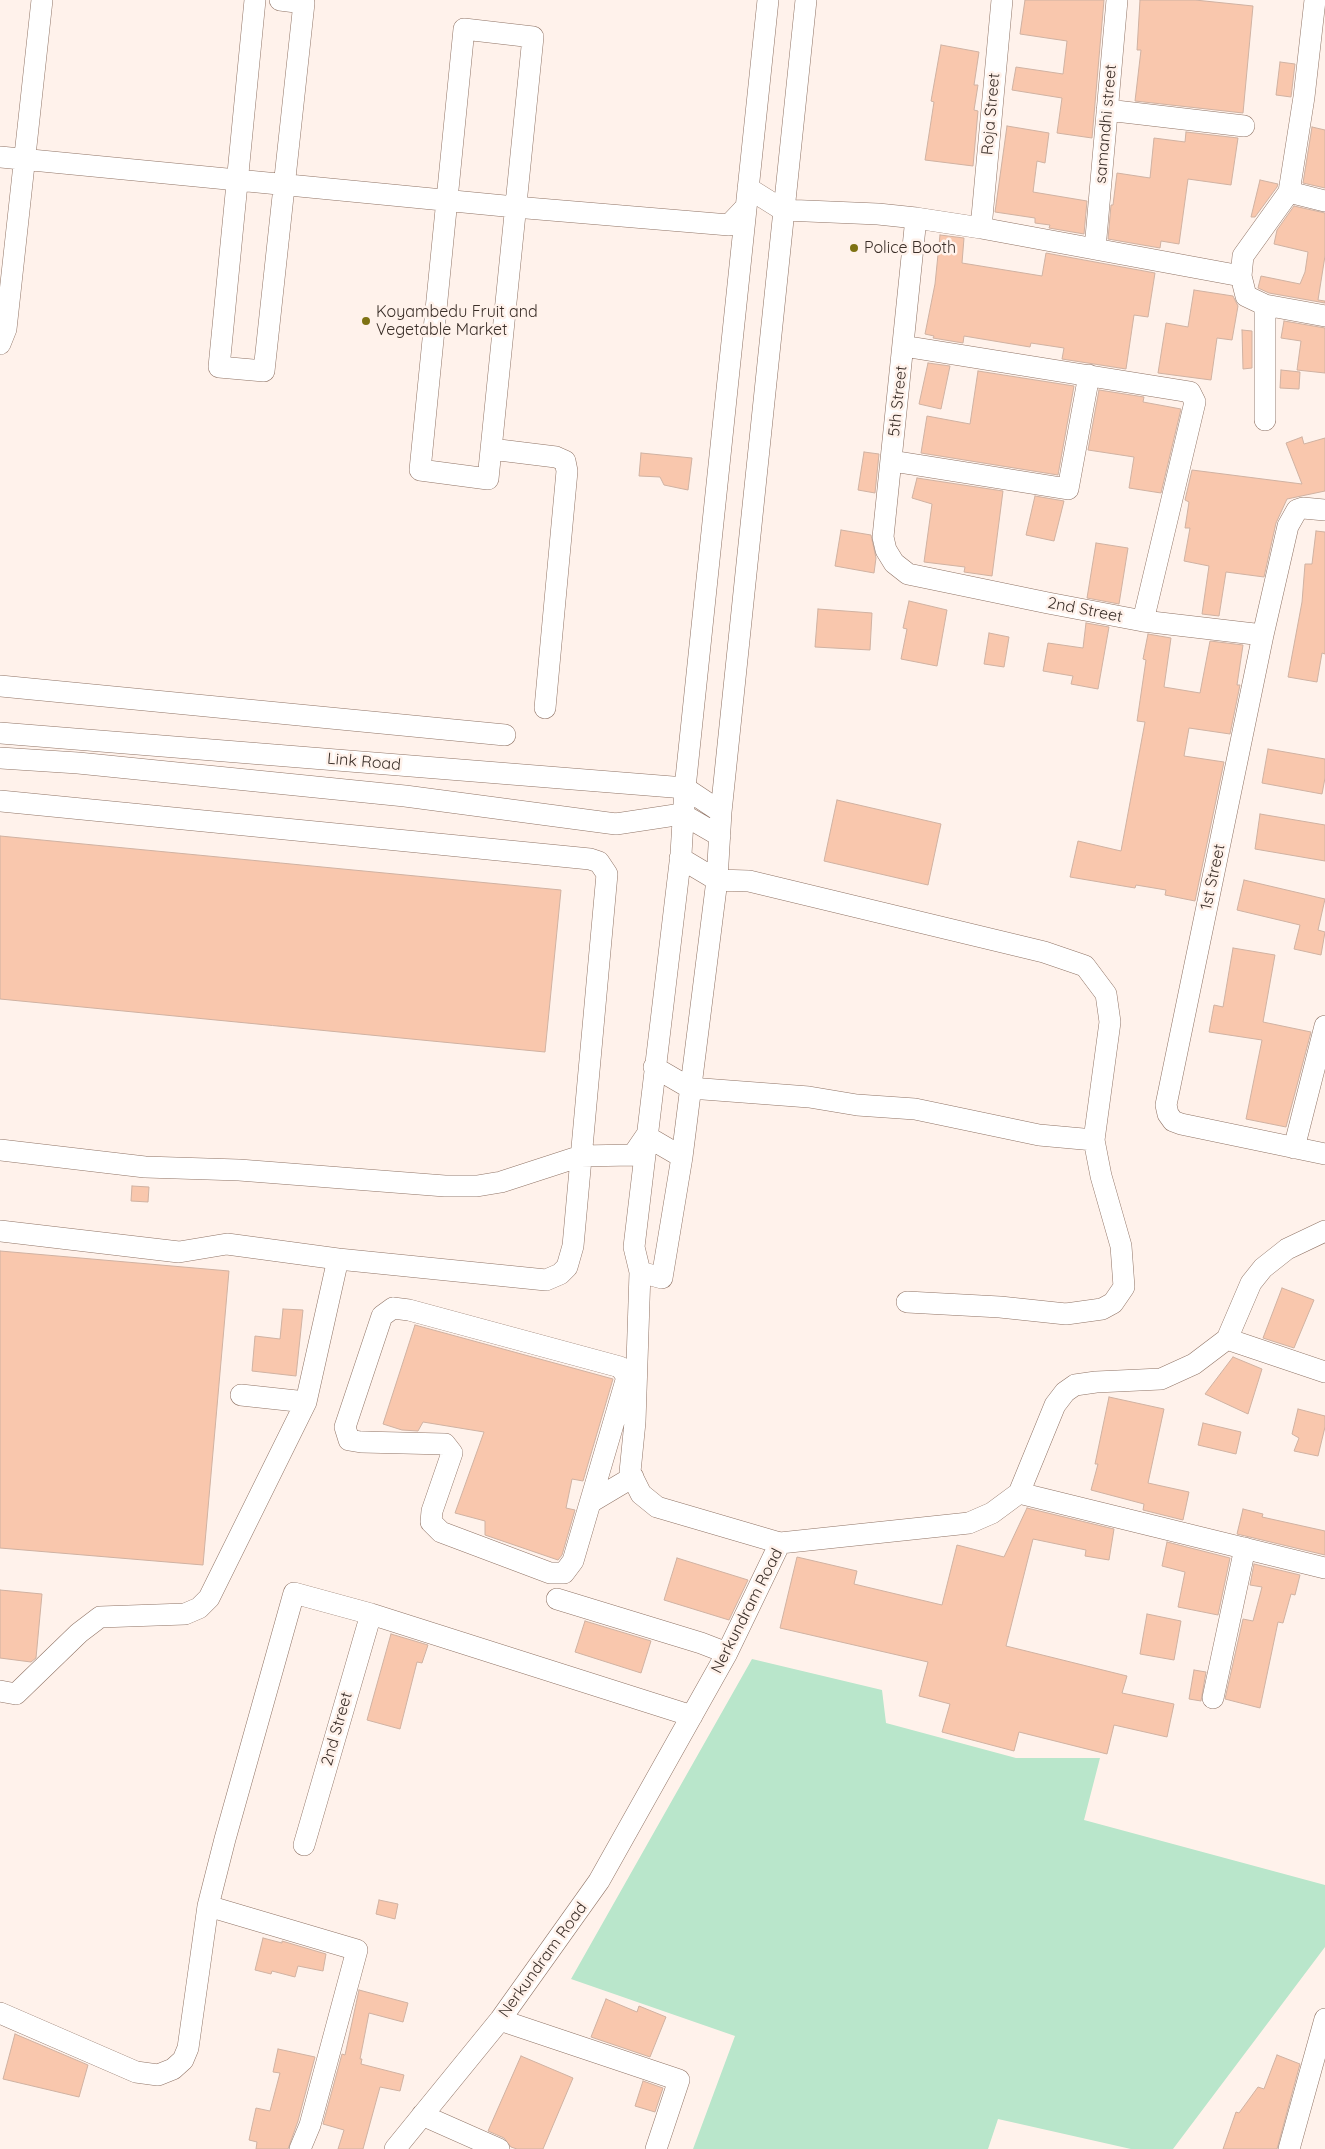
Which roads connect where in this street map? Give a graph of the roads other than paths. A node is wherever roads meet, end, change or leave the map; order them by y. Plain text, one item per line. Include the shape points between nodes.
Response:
1 (42, 0) edge
2 (255, 0) edge
3 (280, 0) edge
4 (768, 0) edge
5 (806, 0) edge
6 (1002, 0) edge
7 (1117, 0) edge
8 (1316, 0) edge
9 (1107, 110) junction
10 (1244, 126) dead end
11 (0, 157) edge
12 (25, 160) junction
13 (237, 181) junction
14 (284, 185) junction
15 (1289, 192) junction
16 (747, 198) junction
17 (446, 200) junction
18 (1325, 201) edge
19 (515, 207) junction
20 (783, 210) junction
21 (916, 218) junction
22 (981, 228) junction
23 (1095, 249) junction
24 (1241, 276) junction
25 (1266, 304) junction
26 (1325, 316) edge
27 (0, 344) edge
28 (904, 346) junction
29 (1089, 375) junction
30 (1265, 420) dead end
31 (491, 449) junction
32 (892, 461) junction
33 (1325, 510) edge
34 (908, 574) joint
35 (1143, 621) junction
36 (1263, 635) junction
37 (0, 686) edge
38 (545, 708) dead end
39 (0, 733) edge
40 (505, 735) dead end
41 (0, 758) edge
42 (685, 788) junction
43 (0, 801) edge
44 (721, 812) junction
45 (682, 814) junction
46 (720, 836) junction
47 (680, 858) junction
48 (717, 880) junction
49 (1325, 1028) edge
50 (654, 1067) junction
51 (690, 1088) junction
52 (646, 1136) junction
53 (1094, 1140) junction
54 (1294, 1148) junction
55 (0, 1150) edge
56 (1325, 1154) edge
57 (581, 1156) junction
58 (682, 1157) junction
59 (0, 1231) edge
60 (1325, 1231) edge
61 (338, 1259) junction
62 (640, 1272) junction
63 (907, 1302) dead end
64 (1227, 1339) junction
65 (1325, 1372) edge
66 (241, 1395) dead end
67 (306, 1402) junction
68 (625, 1420) junction
69 (633, 1478) junction
70 (1019, 1493) junction
71 (591, 1502) junction
72 (780, 1543) junction
73 (1245, 1548) junction
74 (1325, 1568) edge
75 (557, 1599) dead end
76 (371, 1614) junction
77 (727, 1653) junction
78 (0, 1691) edge
79 (1213, 1698) dead end
80 (692, 1716) junction
81 (304, 1844) dead end
82 (208, 1906) junction
83 (0, 2014) edge
84 (1325, 2019) edge
85 (500, 2020) junction
86 (422, 2115) junction
87 (300, 2149) edge
88 (395, 2149) edge
89 (499, 2149) edge
90 (656, 2149) edge
91 (1289, 2149) edge

1 - 12 street
2 - 13 street
3 - 14 street via 304,3
4 - 16 street
5 - 20 street
6 - 22 street, Roja Street
7 - 9 street, samandhi street
8 - 15 street
9 - 10 street
9 - 23 street, samandhi street
11 - 12 street
12 - 13 street
12 - 27 street via 6,329
13 - 14 street
13 - 14 street via 220,367 264,370
14 - 17 street
15 - 18 street
15 - 24 street via 1242,256
16 - 19 street via 729,225
16 - 20 street
16 - 42 street
17 - 19 street
17 - 19 street via 464,29 533,36
17 - 31 street via 420,470 488,479
19 - 31 street
20 - 21 street
20 - 44 street
21 - 22 street
21 - 28 street, 5th Street
22 - 23 street
23 - 24 street
24 - 25 street via 1246,296
25 - 26 street
25 - 30 street
28 - 29 street
28 - 32 street, 5th Street
29 - 32 street via 1068,489
29 - 35 street via 1184,390 1190,392 1195,402
31 - 38 street via 556,457 565,461 567,471
32 - 34 street, 5th Street via 883,537 894,563
33 - 36 street, 1st Street via 1298,510 1288,526
34 - 35 street, 2nd Street
35 - 36 street, 2nd Street
36 - 54 street, 1st Street via 1166,1105 1172,1121
37 - 40 street
39 - 42 street, Link Road
41 - 45 street via 405,796 616,824
42 - 44 street, Link Road
42 - 45 street
43 - 57 street via 599,862 607,874
44 - 46 street
45 - 46 street
45 - 47 street
46 - 48 street
47 - 48 street
47 - 50 street
48 - 51 street
48 - 53 street via 749,881 1044,952 1086,966 1106,994 1110,1022
49 - 54 street
50 - 51 street
50 - 52 street
51 - 53 street via 915,1109 1039,1136
51 - 58 street
52 - 57 street via 633,1155
52 - 58 street
52 - 62 street via 634,1247
53 - 63 street via 1121,1246 1124,1287 1113,1302 1102,1310 1066,1314
54 - 56 street, 1st Street
55 - 57 street via 146,1167 239,1170 445,1186 502,1182
57 - 61 street via 573,1246 567,1267 546,1280
58 - 62 street via 662,1278
59 - 61 street via 179,1252 227,1244
60 - 64 street via 1287,1249 1263,1268 1251,1282
61 - 67 street
62 - 68 street
64 - 65 street
64 - 70 street via 1194,1364 1161,1378 1075,1385 1065,1392 1055,1405
66 - 67 street
67 - 78 street via 217,1585 200,1608 185,1614 100,1617 79,1632 16,1694
68 - 69 street
68 - 71 street
68 - 71 street via 627,1377 620,1367 409,1310 392,1308 382,1316 345,1427 350,1440 361,1442 445,1444 452,1453 431,1522 441,1532 550,1573 564,1573 574,1561
69 - 71 street
69 - 72 street via 641,1494 657,1507
70 - 72 street, Nerkundram Road via 992,1513 969,1523
70 - 73 street
72 - 77 street, Nerkundram Road
73 - 74 street
73 - 79 street
75 - 77 street via 701,1642
76 - 80 street
76 - 81 street, 2nd Street
76 - 82 street via 294,1593
77 - 80 street, Nerkundram Road
80 - 85 street, Nerkundram Road via 599,1881
82 - 83 street via 188,2048 183,2060 173,2069 158,2075 136,2072
82 - 87 street via 357,1950 310,2125
84 - 91 street
85 - 86 street, Nerkundram Road
85 - 90 street via 679,2080
86 - 88 street, Nerkundram Road
86 - 89 street

